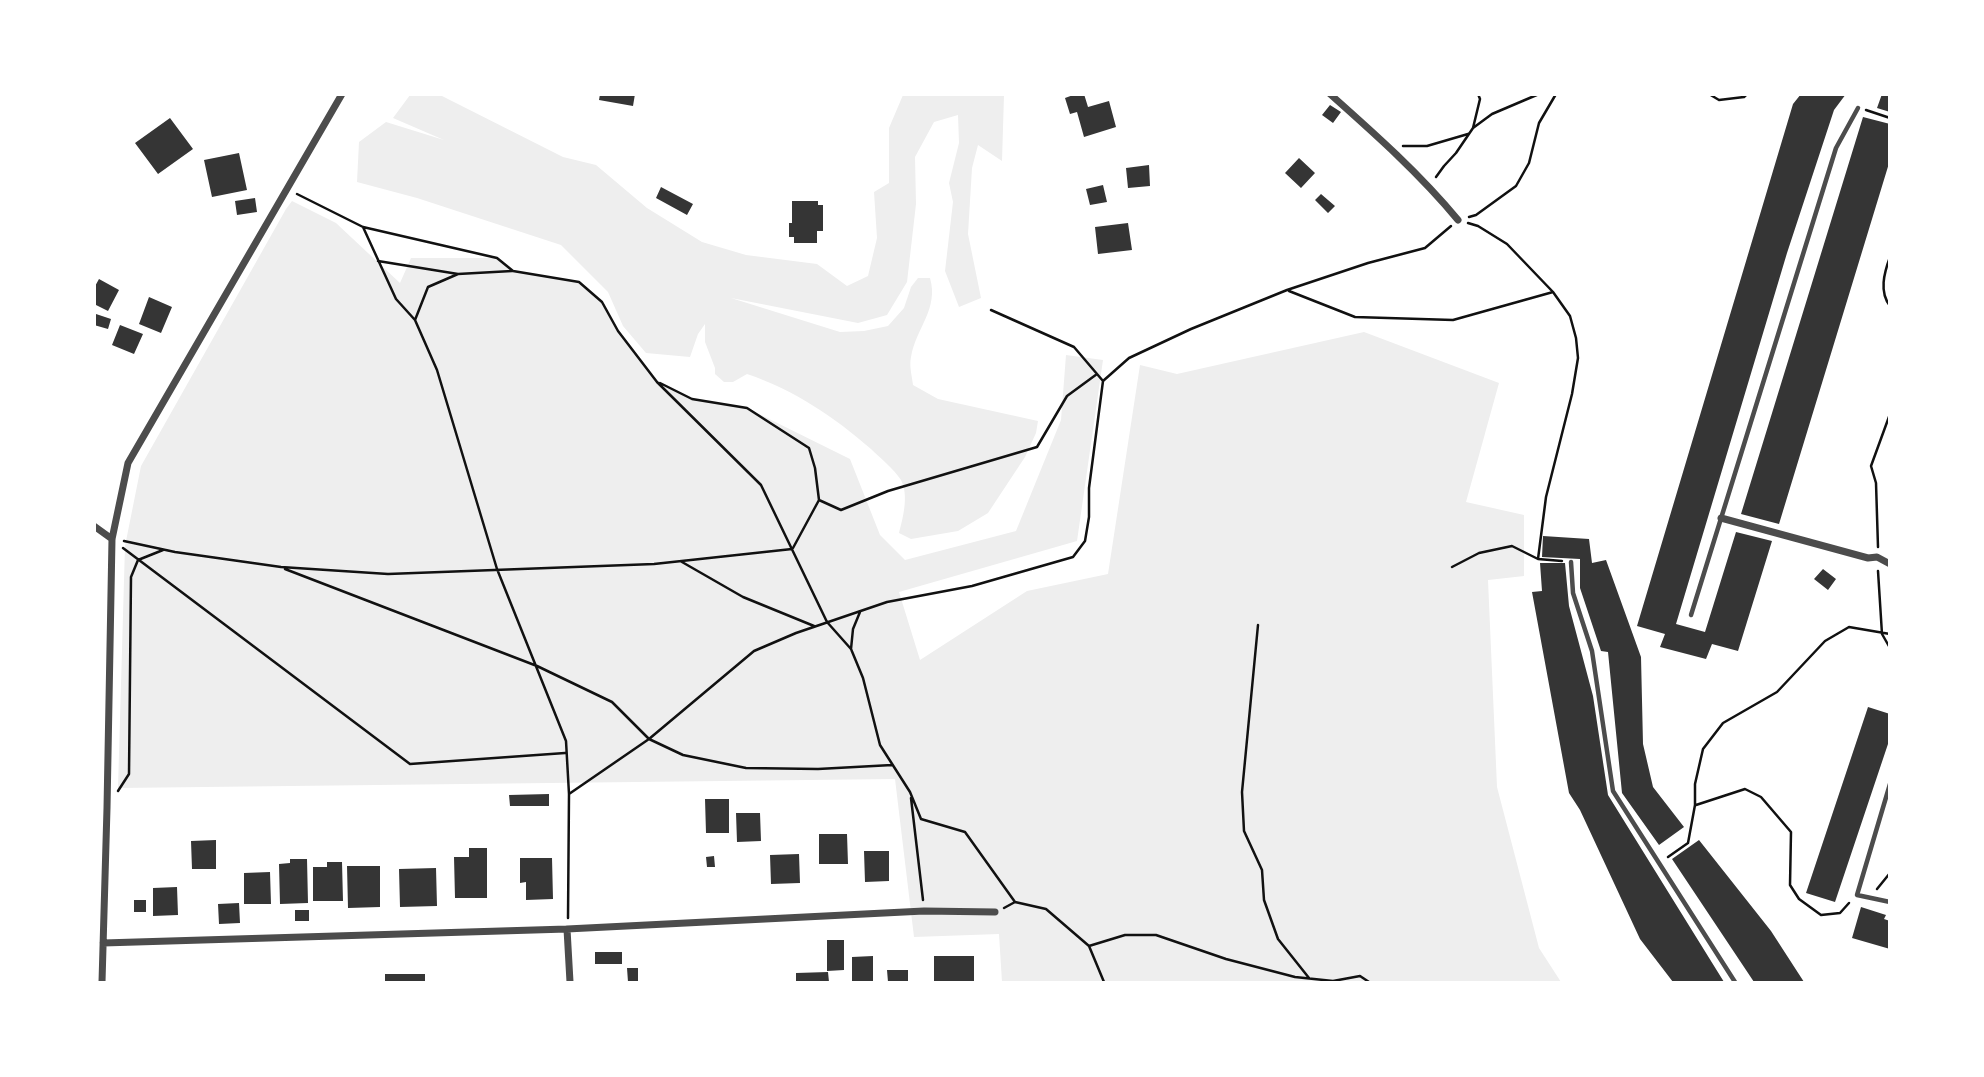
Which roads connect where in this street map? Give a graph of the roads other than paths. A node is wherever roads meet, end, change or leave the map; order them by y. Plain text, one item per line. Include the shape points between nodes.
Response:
1 (342, 94) edge
2 (1330, 94) edge
3 (1858, 108) road end
4 (1458, 220) road end
5 (1721, 518) junction
6 (94, 526) edge
7 (112, 539) junction
8 (1571, 562) road end
9 (1889, 564) edge
10 (1691, 615) dead end
11 (1889, 784) edge
12 (1889, 902) edge
13 (995, 912) dead end
14 (567, 929) junction
15 (103, 943) junction
16 (102, 982) edge
17 (570, 982) edge
18 (1735, 982) edge

1 - 7 street via 128,463
2 - 4 street via 1389,145
3 - 5 lane via 1836,148
5 - 9 street via 1877,557
5 - 10 lane
6 - 7 street
7 - 15 street
8 - 18 lane via 1573,593 1591,651 1613,791
11 - 12 lane via 1857,895
13 - 14 street via 924,911
14 - 15 street
14 - 17 street
15 - 16 street

